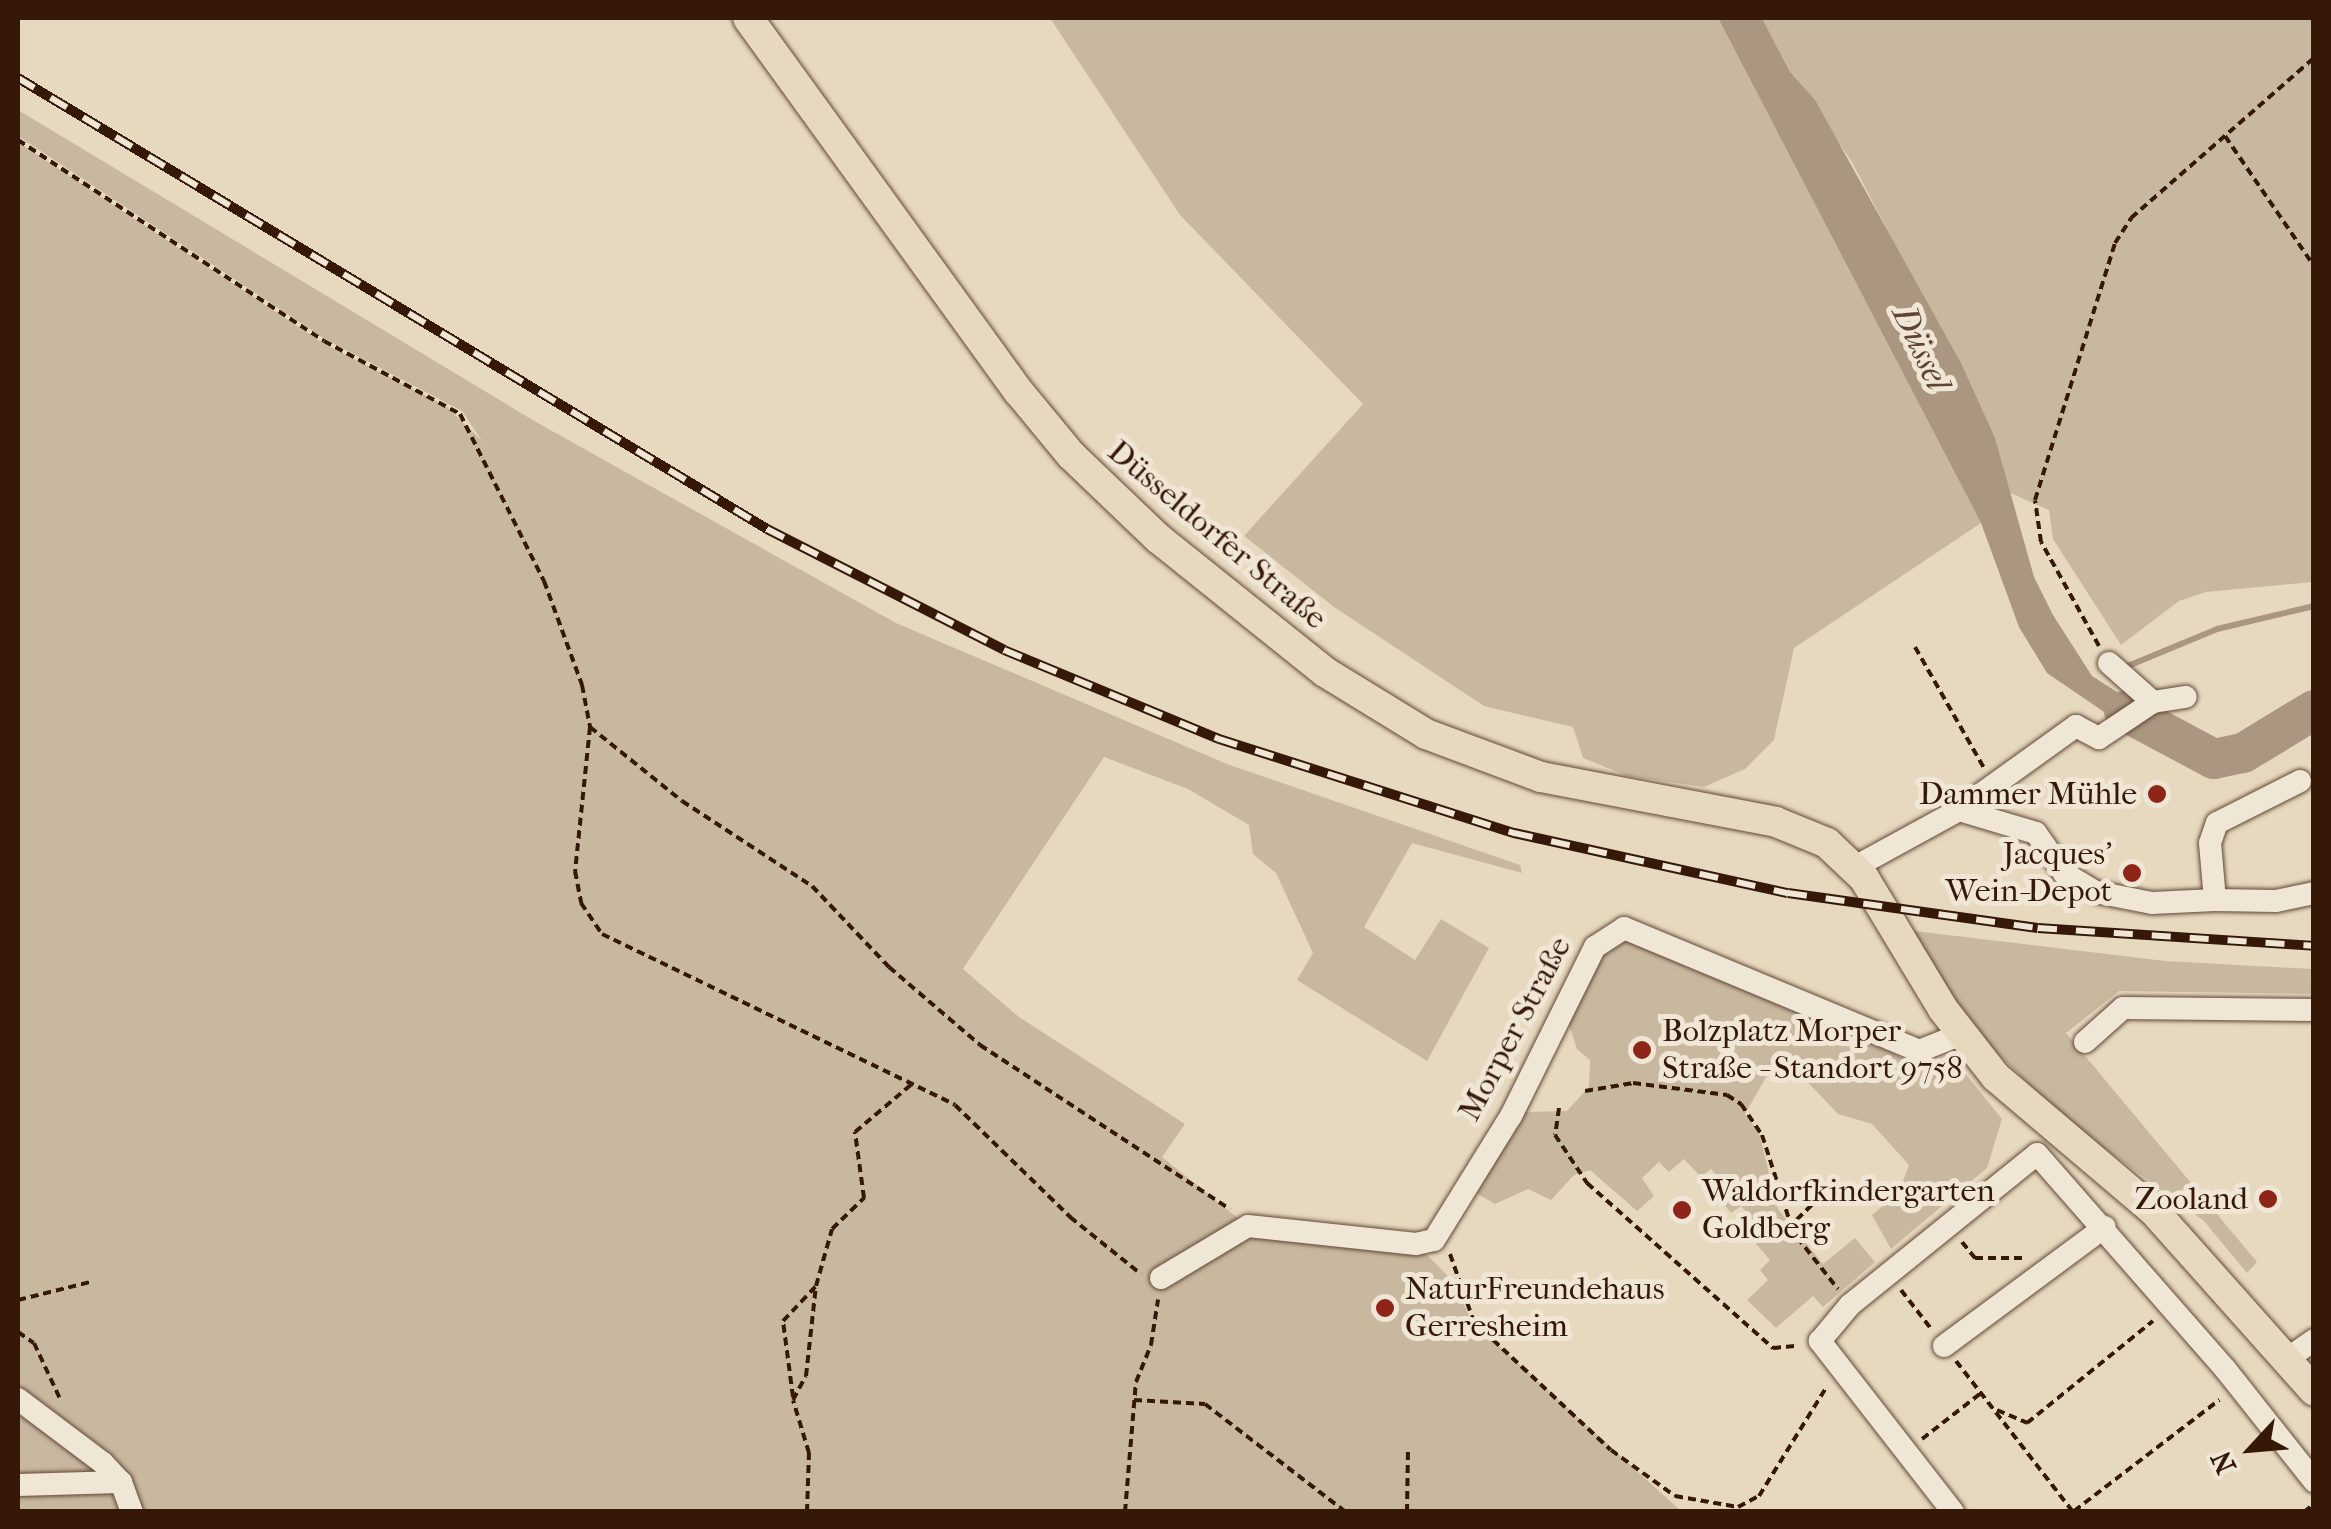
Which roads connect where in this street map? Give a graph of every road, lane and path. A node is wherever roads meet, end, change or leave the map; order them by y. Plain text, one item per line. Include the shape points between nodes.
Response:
1 (748, 18) edge
2 (2314, 58) edge
3 (2225, 136) junction
4 (18, 140) edge
5 (2314, 266) edge
6 (1914, 647) dead end
7 (2109, 663) joint
8 (2186, 697) dead end
9 (2148, 705) junction
10 (590, 727) junction
11 (2300, 781) dead end
12 (1994, 786) junction
13 (1959, 810) junction
14 (1854, 866) junction
15 (2314, 892) edge
16 (2215, 900) junction
17 (2314, 1010) edge
18 (1962, 1034) junction
19 (2085, 1042) dead end
20 (914, 1082) junction
21 (1585, 1090) dead end
22 (1559, 1108) dead end
23 (1826, 1202) dead end
24 (1790, 1222) junction
25 (1248, 1226) junction
26 (2105, 1227) junction
27 (1441, 1231) junction
28 (1958, 1237) dead end
29 (1888, 1272) junction
30 (1161, 1278) junction
31 (2040, 1278) junction
32 (94, 1281) dead end
33 (816, 1286) junction
34 (18, 1300) edge
35 (1850, 1304) junction
36 (2172, 1306) junction
37 (2314, 1340) edge
38 (1944, 1346) junction
39 (1773, 1348) dead end
40 (2287, 1359) junction
41 (1838, 1369) junction
42 (2238, 1384) junction
43 (2314, 1391) edge
44 (1981, 1393) junction
45 (18, 1399) edge
46 (794, 1400) junction
47 (1134, 1400) junction
48 (1993, 1408) junction
49 (43, 1414) junction
50 (18, 1422) edge
51 (1408, 1447) dead end
52 (1906, 1451) junction
53 (2314, 1481) edge
54 (122, 1482) junction
55 (18, 1485) edge
56 (2314, 1504) edge
57 (132, 1512) edge
58 (807, 1512) edge
59 (1125, 1512) edge
60 (1346, 1512) edge
61 (1407, 1512) edge
62 (1953, 1512) edge
63 (2073, 1512) edge
64 (2304, 1512) edge

1 - 14 main road, Düsseldorfer Straße via 1071,456 1158,539 1324,672 1410,726 1509,768 1602,792 1776,822 1827,842
2 - 3 path
3 - 5 path
3 - 7 path via 2131,218 2115,243 2035,500 2041,542
4 - 10 path via 324,341 460,414 544,581 582,684
6 - 12 path
7 - 9 street
8 - 9 street
9 - 12 street via 2099,738 2076,726
10 - 20 path via 575,871 589,919 625,950
10 - 25 path via 682,802 812,886 955,1027 1182,1174
11 - 16 street via 2218,823 2210,842
12 - 13 street
13 - 14 street
13 - 16 street via 2036,833 2064,872 2096,892 2152,902
14 - 18 main road
15 - 16 street via 2276,901
17 - 19 street via 2124,1008
18 - 27 street, Morper Straße via 1919,1051 1624,928 1595,947 1518,1107
18 - 40 main road via 2028,1109 2153,1210
20 - 30 path via 977,1124 1125,1265
20 - 33 path via 855,1132 864,1198 832,1230
21 - 24 path via 1633,1083 1727,1096 1741,1104 1762,1135
22 - 39 path via 1555,1135 1588,1184
23 - 24 path via 1821,1196
24 - 35 path via 1792,1236
25 - 27 street via 1416,1244
25 - 30 street
26 - 29 street via 2037,1154
26 - 31 street
26 - 36 street
27 - 41 path via 1474,1322 1612,1450 1676,1496 1738,1507 1760,1496
28 - 31 path via 1975,1258 2026,1258
29 - 35 street
29 - 38 path
30 - 47 path
31 - 38 street
32 - 34 path
33 - 46 path via 806,1376
33 - 46 path via 784,1321 785,1372
35 - 41 street via 1820,1341
36 - 42 street
36 - 48 path via 2027,1424
37 - 40 street
38 - 44 path
40 - 43 main road
41 - 52 street
42 - 53 street
42 - 63 path
44 - 48 path
44 - 52 path
45 - 49 street
46 - 58 path via 809,1453
47 - 59 path
47 - 60 path via 1205,1404
48 - 63 path
49 - 50 street
49 - 54 street
51 - 61 path
52 - 62 street
54 - 55 street
54 - 57 street
56 - 64 path

